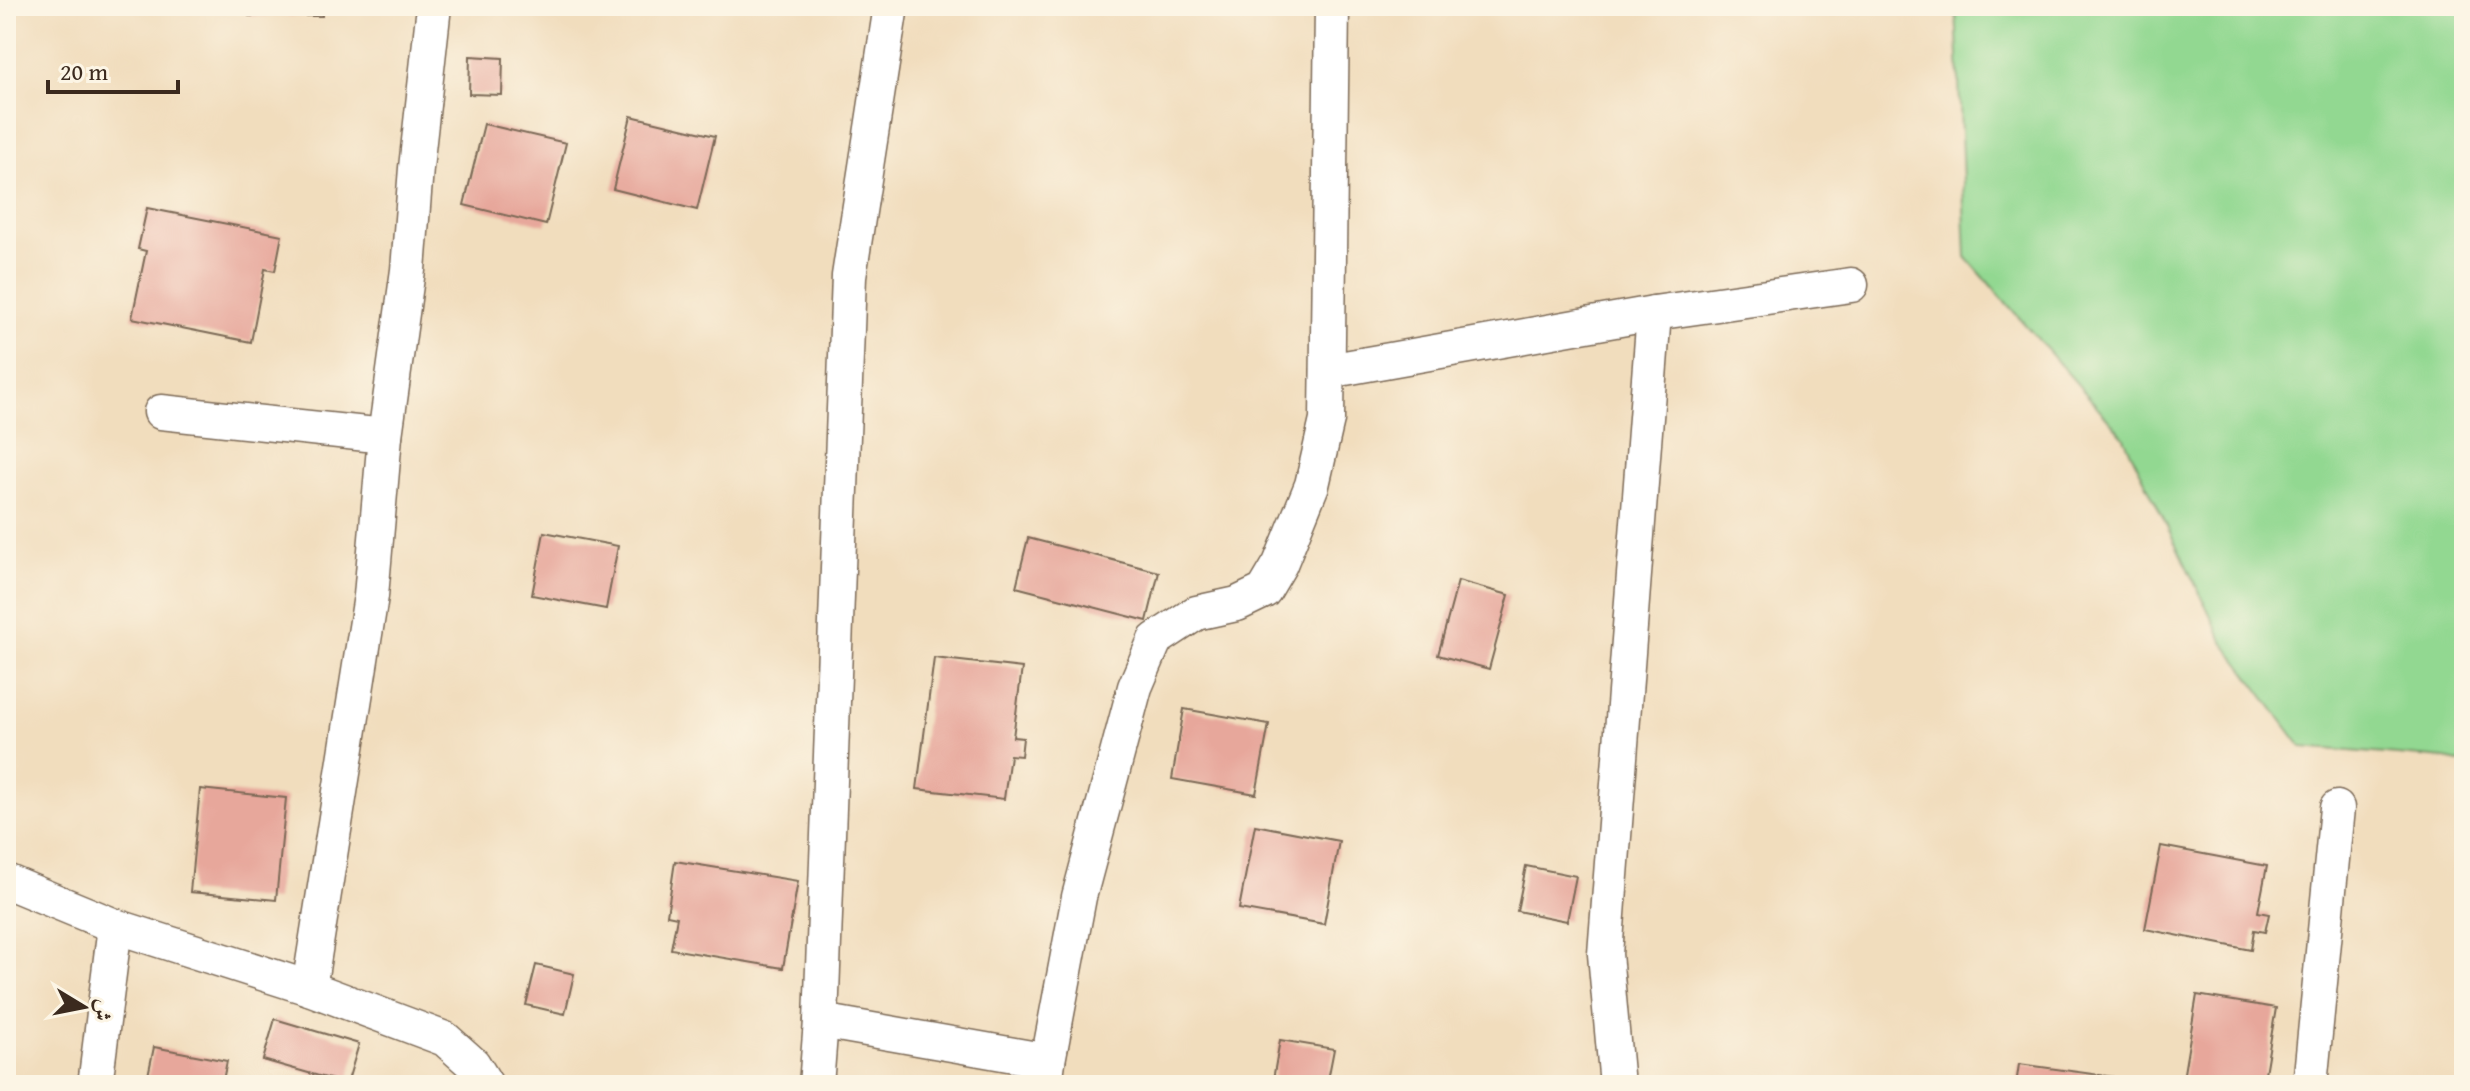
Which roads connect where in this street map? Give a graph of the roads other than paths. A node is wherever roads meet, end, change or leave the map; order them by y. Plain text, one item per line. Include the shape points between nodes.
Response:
1 (434, 6) edge
2 (891, 6) edge
3 (1332, 6) edge
4 (1851, 285) dead end
5 (1654, 313) junction
6 (1328, 371) junction
7 (161, 412) dead end
8 (385, 436) junction
9 (2337, 808) dead end
10 (6, 881) edge
11 (115, 926) junction
12 (309, 988) junction
13 (821, 1021) junction
14 (1047, 1073) edge
15 (95, 1085) edge
16 (486, 1085) edge
17 (816, 1085) edge
18 (1617, 1085) edge
19 (2310, 1085) edge

1 - 8 street via 408,270
2 - 13 street via 849,276
3 - 6 street
4 - 5 street
5 - 6 street
5 - 18 street via 1605,954
6 - 14 street via 1327,420 1312,485 1264,591 1237,604 1196,613 1155,640 1135,687 1079,897
7 - 8 street
8 - 12 street via 371,596
9 - 19 street
10 - 11 street
11 - 12 street
11 - 15 street
12 - 16 street via 445,1039 473,1064
13 - 14 street
13 - 17 street

